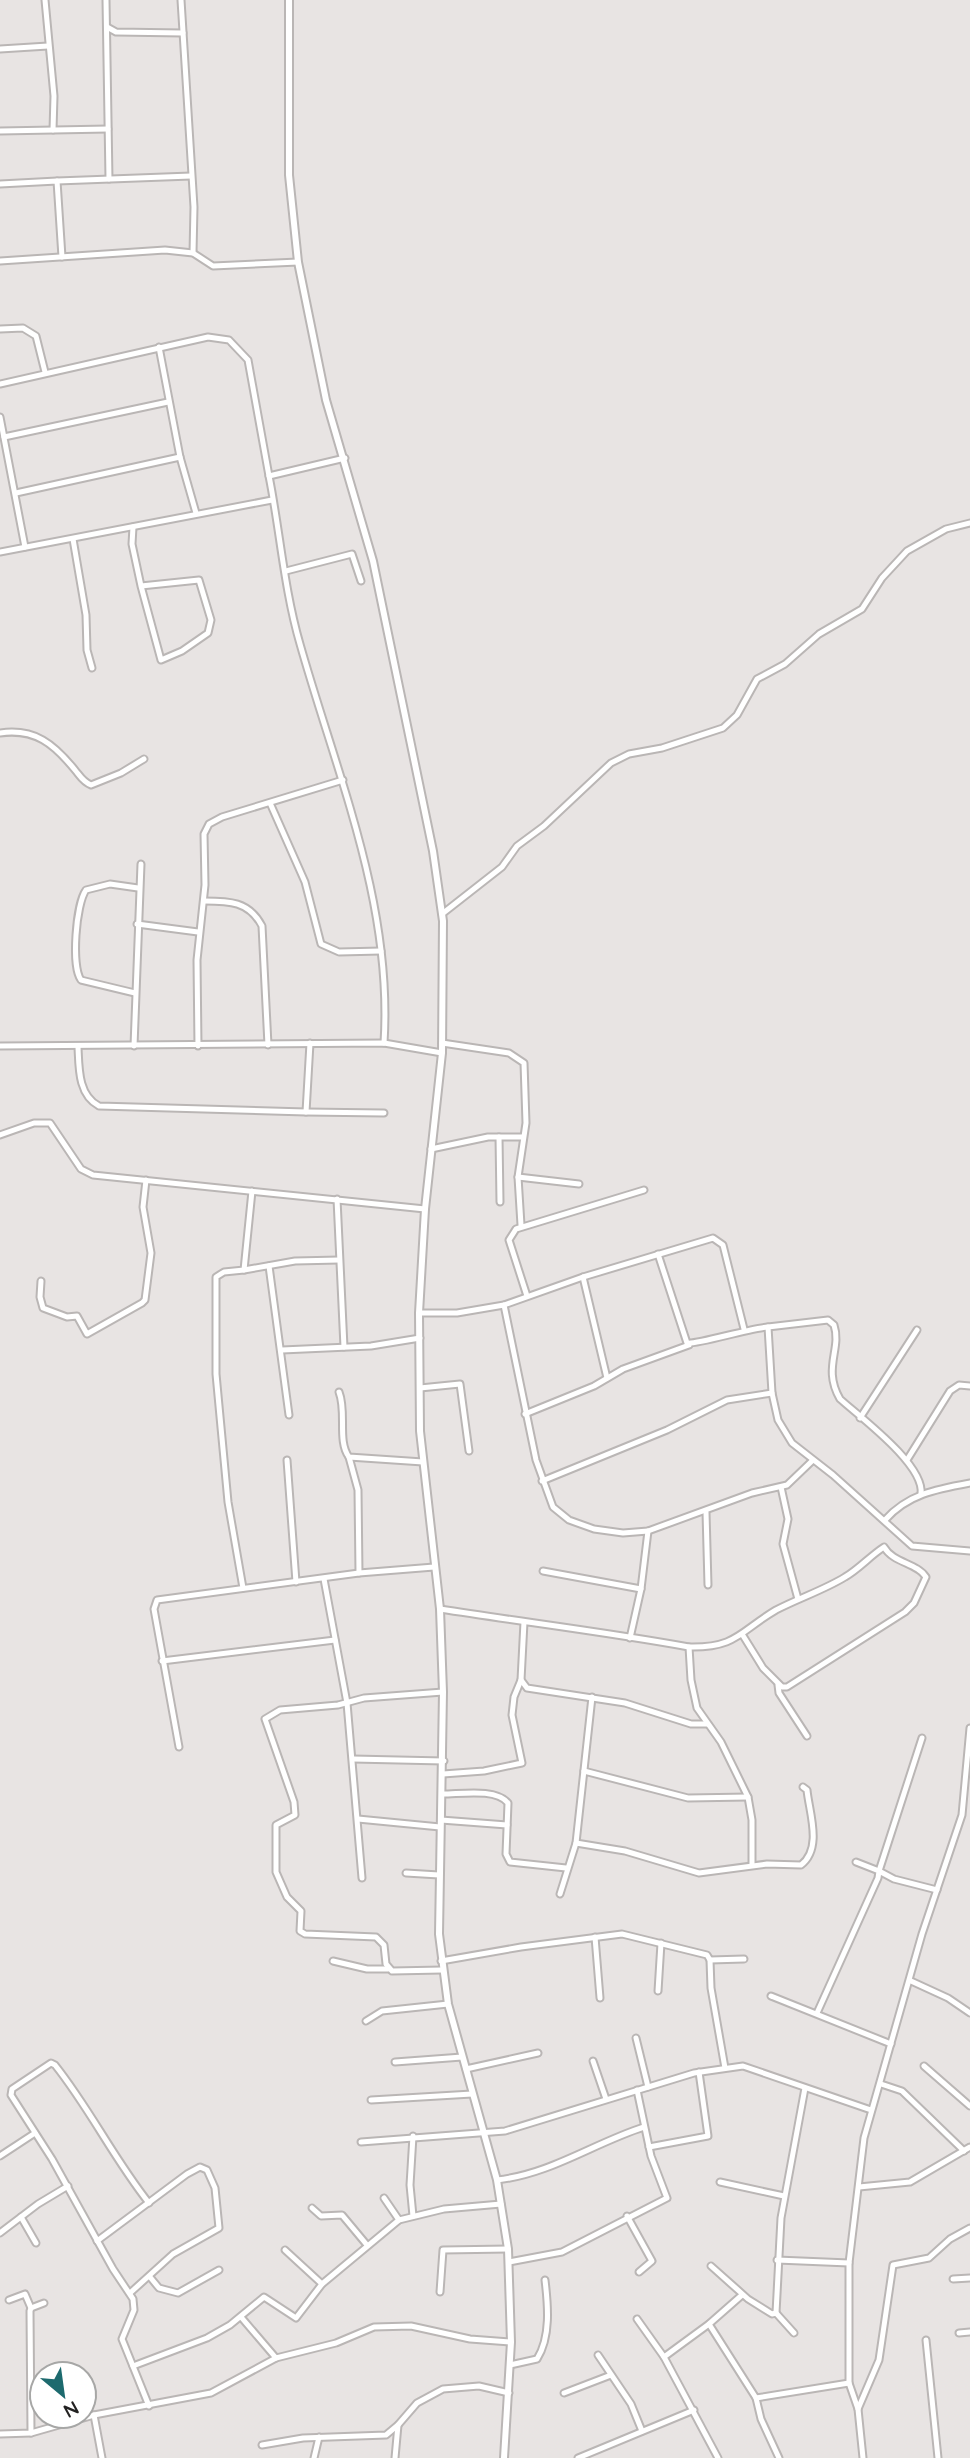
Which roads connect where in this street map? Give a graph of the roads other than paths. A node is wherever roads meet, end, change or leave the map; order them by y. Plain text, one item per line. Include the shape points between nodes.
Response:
1 (45, 0) edge
2 (106, 0) edge
3 (181, 0) edge
4 (289, 0) edge
5 (107, 26) junction
6 (116, 32) junction
7 (183, 33) junction
8 (107, 39) junction
9 (48, 47) junction
10 (0, 49) edge
11 (53, 130) junction
12 (108, 130) junction
13 (0, 131) edge
14 (191, 176) junction
15 (108, 179) junction
16 (57, 181) junction
17 (0, 184) edge
18 (193, 253) junction
19 (62, 257) junction
20 (0, 261) edge
21 (298, 262) junction
22 (0, 329) edge
23 (159, 347) junction
24 (45, 372) junction
25 (0, 384) edge
26 (168, 402) junction
27 (0, 417) edge
28 (4, 437) junction
29 (180, 457) junction
30 (346, 458) junction
31 (269, 476) junction
32 (16, 493) junction
33 (272, 500) junction
34 (196, 513) junction
35 (970, 523) edge
36 (133, 527) junction
37 (73, 539) junction
38 (25, 547) junction
39 (0, 552) edge
40 (286, 571) junction
41 (360, 581) dead end
42 (141, 586) junction
43 (92, 668) dead end
44 (0, 733) edge
45 (144, 759) dead end
46 (344, 780) junction
47 (270, 803) junction
48 (141, 864) dead end
49 (138, 888) junction
50 (204, 901) junction
51 (442, 914) junction
52 (136, 924) junction
53 (198, 932) junction
54 (381, 951) junction
55 (135, 993) junction
56 (384, 1043) junction
57 (442, 1043) junction
58 (310, 1044) junction
59 (268, 1045) junction
60 (0, 1046) edge
61 (134, 1046) junction
62 (198, 1046) junction
63 (78, 1047) junction
64 (442, 1053) junction
65 (306, 1112) junction
66 (384, 1113) dead end
67 (0, 1135) edge
68 (499, 1137) junction
69 (523, 1137) junction
70 (431, 1149) junction
71 (518, 1177) junction
72 (146, 1180) junction
73 (579, 1184) dead end
74 (644, 1190) dead end
75 (252, 1192) junction
76 (337, 1199) junction
77 (500, 1202) dead end
78 (425, 1209) junction
79 (521, 1225) junction
80 (657, 1254) junction
81 (339, 1259) junction
82 (269, 1266) junction
83 (244, 1269) junction
84 (583, 1277) junction
85 (41, 1281) dead end
86 (527, 1296) junction
87 (505, 1305) junction
88 (419, 1313) junction
89 (768, 1327) junction
90 (744, 1329) junction
91 (917, 1330) dead end
92 (420, 1338) junction
93 (690, 1344) junction
94 (344, 1347) junction
95 (282, 1350) junction
96 (607, 1378) junction
97 (970, 1386) edge
98 (420, 1388) junction
99 (339, 1392) dead end
100 (772, 1393) junction
101 (525, 1414) junction
102 (289, 1415) dead end
103 (860, 1418) junction
104 (469, 1451) dead end
105 (349, 1457) junction
106 (287, 1460) dead end
107 (907, 1460) junction
108 (812, 1461) junction
109 (423, 1462) junction
110 (542, 1480) junction
111 (970, 1483) edge
112 (781, 1488) junction
113 (924, 1491) junction
114 (706, 1512) junction
115 (885, 1520) junction
116 (648, 1531) junction
117 (970, 1551) edge
118 (434, 1567) junction
119 (543, 1571) dead end
120 (359, 1573) junction
121 (324, 1578) junction
122 (296, 1582) junction
123 (708, 1585) dead end
124 (243, 1588) junction
125 (641, 1589) junction
126 (798, 1599) junction
127 (440, 1609) junction
128 (524, 1622) junction
129 (742, 1634) junction
130 (630, 1638) junction
131 (335, 1640) junction
132 (689, 1647) junction
133 (162, 1661) junction
134 (521, 1680) junction
135 (778, 1685) junction
136 (443, 1692) junction
137 (592, 1697) junction
138 (346, 1703) junction
139 (707, 1724) junction
140 (970, 1728) edge
141 (807, 1736) dead end
142 (922, 1738) dead end
143 (179, 1747) dead end
144 (353, 1759) junction
145 (444, 1762) junction
146 (584, 1771) junction
147 (443, 1774) junction
148 (803, 1787) dead end
149 (443, 1794) junction
150 (748, 1797) junction
151 (358, 1819) junction
152 (441, 1824) junction
153 (507, 1825) junction
154 (576, 1843) junction
155 (856, 1862) dead end
156 (752, 1865) junction
157 (566, 1868) junction
158 (879, 1871) junction
159 (405, 1873) dead end
160 (439, 1875) junction
161 (362, 1878) dead end
162 (937, 1890) junction
163 (560, 1894) dead end
164 (595, 1937) junction
165 (661, 1943) junction
166 (710, 1959) junction
167 (744, 1959) dead end
168 (333, 1961) dead end
169 (442, 1961) junction
170 (388, 1969) junction
171 (442, 1970) junction
172 (911, 1981) junction
173 (658, 1992) dead end
174 (771, 1996) dead end
175 (600, 1998) dead end
176 (448, 2004) junction
177 (817, 2013) junction
178 (970, 2013) edge
179 (366, 2021) dead end
180 (636, 2038) dead end
181 (891, 2044) junction
182 (538, 2053) dead end
183 (462, 2057) junction
184 (395, 2062) dead end
185 (593, 2062) dead end
186 (924, 2066) dead end
187 (725, 2068) junction
188 (466, 2069) junction
189 (699, 2072) junction
190 (881, 2084) junction
191 (648, 2087) junction
192 (805, 2088) junction
193 (637, 2090) junction
194 (472, 2094) junction
195 (606, 2099) junction
196 (371, 2100) dead end
197 (970, 2106) edge
198 (871, 2110) junction
199 (644, 2126) junction
200 (35, 2133) junction
201 (484, 2135) junction
202 (413, 2136) junction
203 (361, 2142) dead end
204 (649, 2147) junction
205 (970, 2147) edge
206 (964, 2151) junction
207 (0, 2156) edge
208 (497, 2180) junction
209 (720, 2182) dead end
210 (68, 2186) junction
211 (859, 2187) junction
212 (784, 2196) junction
213 (384, 2198) dead end
214 (149, 2203) junction
215 (501, 2204) junction
216 (312, 2208) dead end
217 (413, 2216) junction
218 (627, 2216) junction
219 (21, 2217) junction
220 (400, 2220) junction
221 (970, 2228) edge
222 (0, 2233) edge
223 (97, 2241) junction
224 (36, 2243) dead end
225 (367, 2245) junction
226 (508, 2249) junction
227 (285, 2250) dead end
228 (777, 2260) junction
229 (509, 2262) junction
230 (849, 2263) junction
231 (711, 2266) dead end
232 (219, 2270) dead end
233 (639, 2272) dead end
234 (150, 2277) junction
235 (970, 2278) edge
236 (953, 2279) dead end
237 (545, 2280) dead end
238 (322, 2284) junction
239 (130, 2292) junction
240 (440, 2292) dead end
241 (742, 2295) junction
242 (9, 2301) dead end
243 (44, 2303) dead end
244 (31, 2308) junction
245 (776, 2313) junction
246 (241, 2317) junction
247 (637, 2319) dead end
248 (709, 2324) junction
249 (970, 2332) edge
250 (794, 2333) dead end
251 (958, 2333) dead end
252 (926, 2340) dead end
253 (512, 2342) junction
254 (598, 2355) dead end
255 (664, 2357) junction
256 (276, 2358) junction
257 (510, 2365) junction
258 (133, 2366) junction
259 (611, 2375) junction
260 (849, 2383) junction
261 (509, 2393) junction
262 (564, 2393) dead end
263 (756, 2398) junction
264 (149, 2406) junction
265 (858, 2409) junction
266 (694, 2410) junction
267 (98, 2414) edge
268 (398, 2425) junction
269 (42, 2430) edge
270 (97, 2430) edge
271 (642, 2431) junction
272 (31, 2433) junction
273 (0, 2434) edge
274 (319, 2437) junction
275 (262, 2445) dead end
276 (590, 2456) edge
277 (102, 2458) edge
278 (314, 2458) edge
279 (395, 2458) edge
280 (504, 2458) edge
281 (579, 2458) edge
282 (718, 2458) edge
283 (779, 2458) edge
284 (863, 2458) edge
285 (938, 2458) edge

1 - 9 street
2 - 5 street
3 - 7 street
4 - 21 main road via 289,175
5 - 6 street
5 - 8 street
6 - 7 street
6 - 8 street
7 - 14 street
8 - 12 street
9 - 10 street
9 - 11 street
11 - 12 street
11 - 13 street
12 - 15 street
14 - 15 street
14 - 18 street
15 - 16 street
16 - 17 street
16 - 19 street
18 - 19 street via 142,251
18 - 21 street via 213,266
19 - 20 street
21 - 30 main road via 326,400
22 - 24 street via 23,328 36,336
23 - 24 street
23 - 26 street
23 - 31 street via 218,337 229,340 244,354
24 - 25 street
26 - 28 street
26 - 29 street
27 - 28 street
28 - 32 street
29 - 32 street
29 - 34 street
30 - 31 street
30 - 51 main road via 373,561
31 - 33 street
32 - 38 street
33 - 34 street
33 - 40 street
34 - 36 street
35 - 51 street via 946,529 907,551 862,609 757,679 737,715 723,729 629,754 611,764 517,846 502,867
36 - 37 street
36 - 42 street
37 - 38 street
37 - 43 street
38 - 39 street
40 - 41 street via 352,554
40 - 46 street via 299,641
42 - 42 street via 161,660 208,634 211,621 199,580
44 - 45 street via 29,733 46,739 91,785
46 - 47 street
46 - 54 street via 370,880
47 - 50 street via 209,824 204,834
47 - 54 street via 305,882 321,944 339,952
48 - 49 street
49 - 52 street
49 - 55 street via 110,884 86,891 80,900 76,951 81,980
50 - 53 street
50 - 59 street via 244,905 262,926
51 - 57 main road
52 - 53 street
52 - 55 street
53 - 62 street
54 - 56 street
55 - 61 street
56 - 58 street
56 - 64 street
57 - 64 main road
57 - 69 street via 521,1058 527,1079
58 - 59 street
58 - 65 street
59 - 62 street
60 - 63 street
61 - 62 street
61 - 63 street
63 - 65 street via 86,1094 107,1108
64 - 70 main road
65 - 66 street
67 - 72 street via 34,1123 50,1123 86,1174
68 - 69 street
68 - 70 street
68 - 77 street
69 - 71 street
70 - 78 main road
71 - 73 street
71 - 79 street
72 - 75 street
72 - 85 street via 143,1207 151,1253 142,1303 87,1334 77,1316 43,1308
74 - 79 street
75 - 76 street
75 - 83 street
76 - 78 street
76 - 81 street
78 - 88 main road
79 - 86 street via 509,1240
80 - 84 street
80 - 90 street via 720,1240
80 - 93 street via 684,1341
81 - 82 street
81 - 94 street
82 - 83 street
82 - 95 street
83 - 124 street via 217,1275 216,1300 216,1374 228,1502
84 - 86 street
84 - 96 street
86 - 87 street
87 - 88 street
87 - 101 street
88 - 92 main road
89 - 90 street
89 - 100 street
89 - 103 street via 831,1322 836,1330 831,1362 834,1388
90 - 93 street
91 - 103 street
92 - 94 street
92 - 98 main road
93 - 96 street
94 - 95 street
95 - 102 street
96 - 101 street
97 - 107 street via 959,1385 950,1391
98 - 104 street via 460,1384
98 - 109 main road
99 - 105 street
100 - 108 street via 783,1432
100 - 110 street via 727,1400 667,1430
101 - 110 street
103 - 107 street
105 - 109 street
105 - 120 street via 358,1490
106 - 122 street
107 - 113 street
108 - 112 street
108 - 115 street
109 - 118 main road
110 - 116 street via 553,1507 569,1520 622,1533
111 - 113 street
112 - 114 street via 752,1493
112 - 126 street via 788,1519 783,1544
113 - 115 street
114 - 116 street
114 - 123 street
115 - 117 street via 912,1546
116 - 125 street
118 - 120 street
118 - 127 main road
119 - 125 street
120 - 121 street
121 - 122 street
121 - 131 street
122 - 124 street
124 - 133 street via 157,1600 154,1609
125 - 130 street
126 - 129 street
126 - 135 street via 843,1579 884,1547 926,1577 905,1612 787,1687
127 - 128 street
127 - 136 main road
128 - 130 street
128 - 134 street
129 - 132 street via 719,1646
129 - 135 street
130 - 132 street
131 - 133 street
131 - 138 street
132 - 139 street via 693,1692
133 - 143 street
134 - 137 street via 533,1690
134 - 147 street via 512,1715 522,1763 484,1772
135 - 141 street
136 - 138 street
136 - 145 main road
137 - 139 street via 646,1707 691,1724
137 - 146 street
138 - 144 street
138 - 170 street via 280,1710 265,1719 296,1812 276,1825 275,1861 281,1888 300,1911 302,1932 376,1937 384,1945
139 - 150 street
140 - 162 street via 962,1815
142 - 158 street
144 - 145 street
144 - 151 street
145 - 147 main road
146 - 150 street via 688,1798
146 - 154 street
147 - 149 main road
148 - 156 street via 814,1822 805,1862
149 - 152 main road
149 - 153 street via 503,1798 508,1803
150 - 156 street
151 - 152 street
151 - 161 street
152 - 153 street
152 - 160 main road
153 - 157 street via 506,1854 512,1864
154 - 156 street via 625,1851 699,1873
154 - 157 street
155 - 158 street
157 - 163 street
158 - 162 street
158 - 177 street
159 - 160 street
160 - 169 main road
162 - 172 street
164 - 165 street via 632,1935
164 - 169 street
164 - 175 street
165 - 166 street
165 - 173 street
166 - 167 street
166 - 187 street
168 - 170 street
169 - 171 main road
170 - 171 street
171 - 176 main road
172 - 178 street
172 - 181 street
174 - 177 street
176 - 179 street via 382,2011
176 - 183 main road
177 - 181 street
180 - 191 street
181 - 190 street
182 - 188 street
183 - 184 street
183 - 188 main road
185 - 195 street
186 - 197 street
187 - 189 street
187 - 192 street via 754,2068
188 - 194 main road
189 - 191 street
189 - 204 street via 708,2136
190 - 198 street
190 - 206 street via 902,2091
191 - 193 street
192 - 198 street
192 - 212 street
193 - 195 street
193 - 199 street
194 - 196 street
194 - 201 main road
195 - 201 street
198 - 211 street
199 - 204 street
199 - 208 street via 544,2171
200 - 207 street
200 - 210 street
200 - 214 street via 11,2092 53,2063
201 - 202 street
201 - 208 main road
202 - 203 street
202 - 217 street
204 - 218 street via 667,2198
205 - 206 street
206 - 211 street via 910,2182
208 - 215 main road
209 - 212 street
210 - 219 street
210 - 223 street
211 - 230 street
212 - 228 street
213 - 220 street
214 - 223 street
214 - 234 street via 204,2167 215,2188 220,2225 173,2254
215 - 217 street
215 - 226 main road
216 - 225 street via 321,2216 342,2215
217 - 220 street
218 - 229 street via 562,2252
218 - 233 street via 652,2261
219 - 222 street
219 - 224 street
220 - 225 street
221 - 265 street via 929,2258 893,2265 879,2360
223 - 239 street
225 - 238 street
226 - 229 main road
226 - 240 street via 443,2250
227 - 238 street
228 - 230 street
228 - 245 street
229 - 253 main road
230 - 260 street
231 - 241 street
232 - 234 street via 178,2293 159,2288
234 - 239 street
235 - 236 street
237 - 257 street via 548,2305 542,2348 537,2359
238 - 246 street via 296,2318 266,2296
239 - 258 street via 134,2310 122,2339
241 - 245 street
241 - 248 street
242 - 244 street via 25,2294
243 - 244 street
244 - 272 street
245 - 250 street
246 - 256 street
246 - 258 street via 198,2343
247 - 255 street
248 - 255 street
248 - 263 street
249 - 251 street
252 - 285 street
253 - 256 street via 384,2325 325,2347
253 - 257 main road
254 - 259 street
255 - 266 street
256 - 264 street via 211,2393
257 - 261 main road
258 - 264 street
259 - 262 street
259 - 271 street
260 - 263 street
260 - 265 street
261 - 268 street via 479,2386 433,2391
261 - 280 main road
263 - 283 street
264 - 267 street
265 - 284 street
266 - 271 street
266 - 282 street
268 - 274 street via 379,2436
268 - 279 street
269 - 272 street
270 - 277 street
271 - 276 street
272 - 273 street
274 - 275 street
274 - 278 street
276 - 281 street

